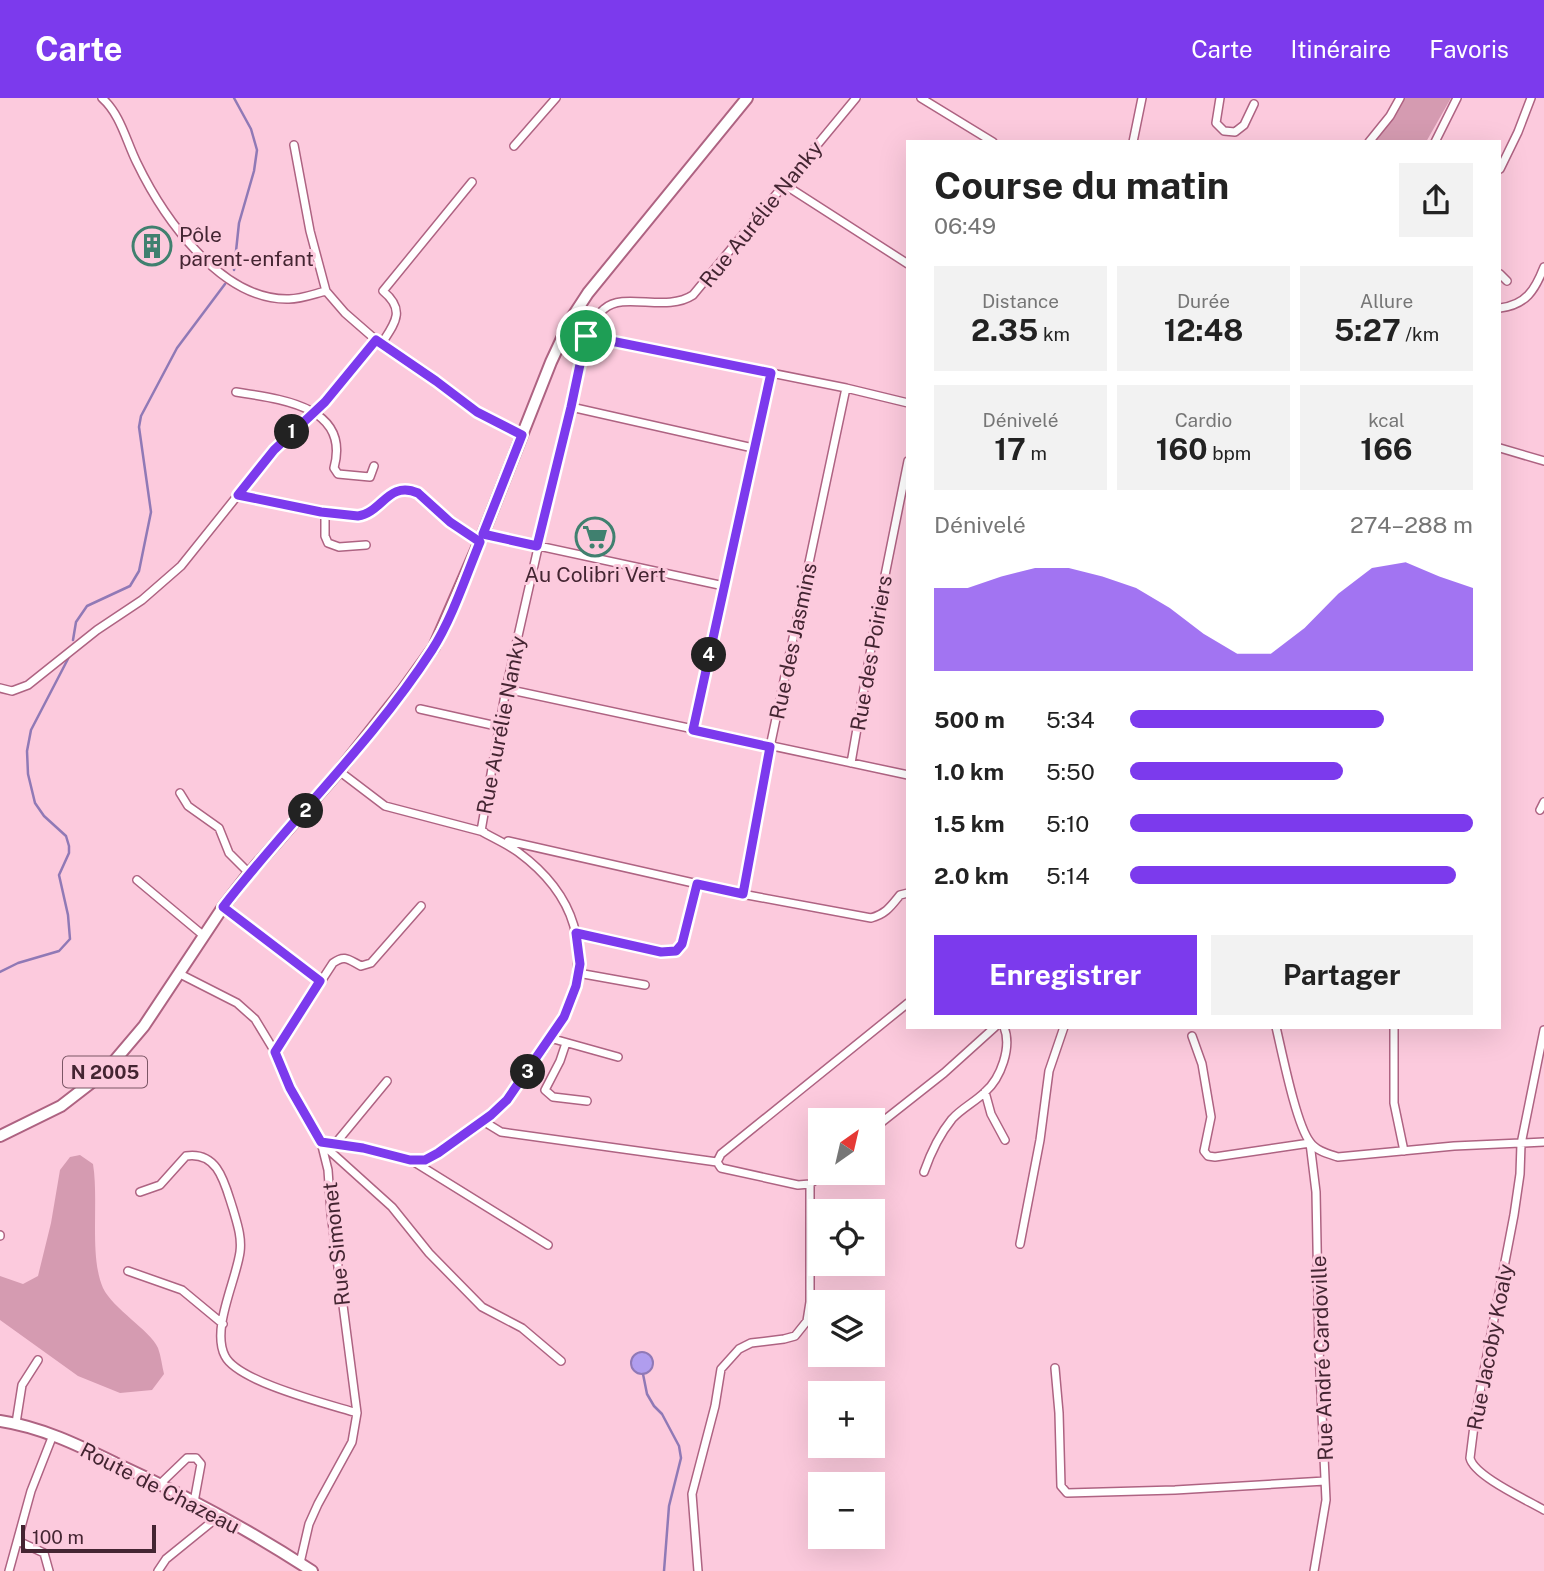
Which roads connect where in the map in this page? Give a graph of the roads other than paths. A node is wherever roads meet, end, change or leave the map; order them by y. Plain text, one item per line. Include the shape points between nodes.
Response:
1 (102, 98) edge
2 (556, 98) edge
3 (747, 98) edge
4 (856, 98) edge
5 (921, 98) edge
6 (1142, 98) edge
7 (1220, 98) edge
8 (1399, 98) edge
9 (1457, 98) edge
10 (1531, 98) edge
11 (1254, 104) dead end
12 (990, 140) edge
13 (1133, 140) edge
14 (1371, 140) edge
15 (1436, 140) edge
16 (294, 145) dead end
17 (514, 146) dead end
18 (1501, 167) edge
19 (472, 182) dead end
20 (785, 185) junction
21 (906, 263) edge
22 (1544, 267) edge
23 (1501, 275) edge
24 (1507, 281) dead end
25 (326, 291) junction
26 (1501, 308) edge
27 (586, 336) junction
28 (379, 342) junction
29 (771, 373) junction
30 (846, 388) junction
31 (236, 392) dead end
32 (906, 403) edge
33 (571, 407) junction
34 (314, 412) junction
35 (522, 435) junction
36 (753, 448) junction
37 (1501, 448) edge
38 (1544, 461) edge
39 (373, 466) dead end
40 (906, 471) edge
41 (238, 495) junction
42 (326, 513) junction
43 (482, 538) junction
44 (366, 545) dead end
45 (537, 546) junction
46 (724, 586) junction
47 (0, 688) edge
48 (506, 690) junction
49 (420, 709) dead end
50 (501, 726) junction
51 (693, 730) junction
52 (770, 747) junction
53 (851, 763) junction
54 (339, 771) junction
55 (906, 775) edge
56 (180, 793) dead end
57 (481, 831) junction
58 (250, 874) junction
59 (137, 880) dead end
60 (697, 884) junction
61 (906, 893) edge
62 (743, 894) junction
63 (421, 906) dead end
64 (223, 907) junction
65 (576, 933) junction
66 (204, 936) junction
67 (578, 973) junction
68 (180, 974) junction
69 (320, 981) junction
70 (645, 985) dead end
71 (906, 1005) edge
72 (993, 1029) edge
73 (1004, 1029) edge
74 (1063, 1029) edge
75 (1276, 1029) edge
76 (1394, 1029) edge
77 (1544, 1030) edge
78 (1192, 1036) dead end
79 (550, 1038) junction
80 (566, 1042) junction
81 (275, 1052) junction
82 (618, 1056) dead end
83 (387, 1082) dead end
84 (985, 1092) junction
85 (587, 1101) dead end
86 (886, 1119) edge
87 (483, 1121) junction
88 (0, 1136) edge
89 (1005, 1140) dead end
90 (321, 1142) junction
91 (1544, 1142) edge
92 (1310, 1143) junction
93 (335, 1144) junction
94 (1521, 1144) junction
95 (1404, 1151) junction
96 (719, 1158) junction
97 (410, 1160) junction
98 (924, 1172) dead end
99 (808, 1184) edge
100 (810, 1185) edge
101 (140, 1192) dead end
102 (1020, 1244) dead end
103 (548, 1245) dead end
104 (128, 1271) dead end
105 (223, 1324) junction
106 (38, 1360) dead end
107 (561, 1361) dead end
108 (1055, 1368) dead end
109 (356, 1413) junction
110 (0, 1421) edge
111 (16, 1423) junction
112 (53, 1435) junction
113 (1325, 1481) junction
114 (160, 1484) junction
115 (194, 1502) junction
116 (1544, 1510) edge
117 (219, 1516) junction
118 (18, 1541) junction
119 (300, 1563) junction
120 (9, 1571) edge
121 (49, 1571) edge
122 (158, 1571) edge
123 (311, 1571) edge
124 (698, 1571) edge
125 (1314, 1571) edge

1 - 25 street via 119,119 153,197 200,255 223,275 261,296 290,299
2 - 17 street
3 - 35 main road, N 2005 via 588,293 571,319
4 - 20 street, Rue Aurélie Nanky
5 - 12 street
6 - 13 street
7 - 11 street via 1216,123 1224,131 1235,132 1244,125
8 - 14 street
9 - 15 street
10 - 18 street
16 - 25 street
19 - 28 street via 383,291 397,314
20 - 21 street
20 - 27 street, Rue Aurélie Nanky via 693,295 678,303 613,304 600,311
22 - 26 street via 1525,300
23 - 24 street
25 - 28 street
27 - 29 street
27 - 33 street, Rue Aurélie Nanky
28 - 34 street
28 - 35 street via 477,412
29 - 30 street
29 - 36 street
30 - 32 street
30 - 52 street, Rue des Jasmins
31 - 34 street via 274,398
33 - 36 street
33 - 45 street, Rue Aurélie Nanky
34 - 39 street via 335,436 335,472 370,477
34 - 41 street via 274,450
35 - 43 main road, N 2005
36 - 46 street
37 - 38 street
40 - 53 street, Rue des Poiriers
41 - 42 street
41 - 47 street via 181,566 142,600 28,685 12,691
42 - 43 street via 364,515 390,493 411,490 450,522
42 - 44 street via 328,543
43 - 45 street
43 - 54 main road, N 2005 via 434,647
45 - 46 street
45 - 48 street, Rue Aurélie Nanky
46 - 51 street
48 - 50 street, Rue Aurélie Nanky
48 - 51 street
49 - 50 street
50 - 57 street, Rue Aurélie Nanky
51 - 52 street
52 - 53 street
52 - 62 street, Rue des Jasmins
53 - 55 street
54 - 57 street via 385,806
54 - 58 main road, N 2005
56 - 58 street via 188,807 219,828 229,853
57 - 60 street via 526,847
57 - 65 street via 533,865 558,895
58 - 64 main road, N 2005
59 - 66 street
60 - 62 street
60 - 65 street via 682,944 676,951 661,952
61 - 62 street via 881,916 872,918
63 - 69 street via 371,963 361,966 349,958 339,959
64 - 66 main road, N 2005
64 - 69 street
65 - 67 street
66 - 68 main road, N 2005
67 - 70 street
67 - 79 street via 564,1017
68 - 81 street, Rue Simonet via 237,1003 255,1019
68 - 88 main road, N 2005 via 105,1072 61,1106
69 - 81 street
71 - 96 street
72 - 86 street
73 - 84 street via 1004,1056
74 - 102 street via 1049,1071
75 - 92 street, Rue André Cardoville
76 - 95 street via 1394,1103
77 - 94 street, Rue Jacoby Koaly
78 - 92 street via 1211,1117 1204,1151 1208,1156
79 - 80 street
79 - 87 street via 507,1100
80 - 82 street
80 - 85 street via 545,1090 553,1097
81 - 90 street, Rue Simonet
83 - 93 street
84 - 89 street
84 - 98 street via 950,1121 932,1148
87 - 96 street via 501,1132
87 - 97 street via 425,1160
90 - 93 street
90 - 107 street via 393,1207 429,1253 482,1307 522,1328
90 - 109 street, Rue Simonet
91 - 94 street
92 - 95 street via 1338,1157
92 - 113 street, Rue André Cardoville via 1318,1219
93 - 97 street
94 - 95 street
94 - 116 street, Rue Jacoby Koaly via 1514,1215 1470,1458 1482,1474
96 - 99 street via 721,1168
97 - 103 street
100 - 124 street via 807,1321 795,1336 739,1349 721,1369 692,1494
101 - 105 street via 160,1185 186,1156 205,1157 216,1167 239,1226 240,1251
104 - 105 street via 182,1290
105 - 109 street via 220,1342 232,1365 282,1390
106 - 111 street via 22,1385
108 - 113 street via 1061,1486 1067,1493
109 - 119 street, Rue Simonet via 352,1441 317,1504
110 - 111 main road, Route de Chazeau
111 - 112 main road, Route de Chazeau
112 - 114 main road, Route de Chazeau
112 - 118 street
113 - 125 street, Rue André Cardoville via 1323,1529
114 - 115 main road, Route de Chazeau
114 - 115 street via 187,1458 196,1458 201,1464
115 - 117 main road, Route de Chazeau
117 - 119 main road, Route de Chazeau
117 - 122 street via 166,1559
118 - 120 street
118 - 121 street via 44,1553
119 - 123 main road, Route de Chazeau

